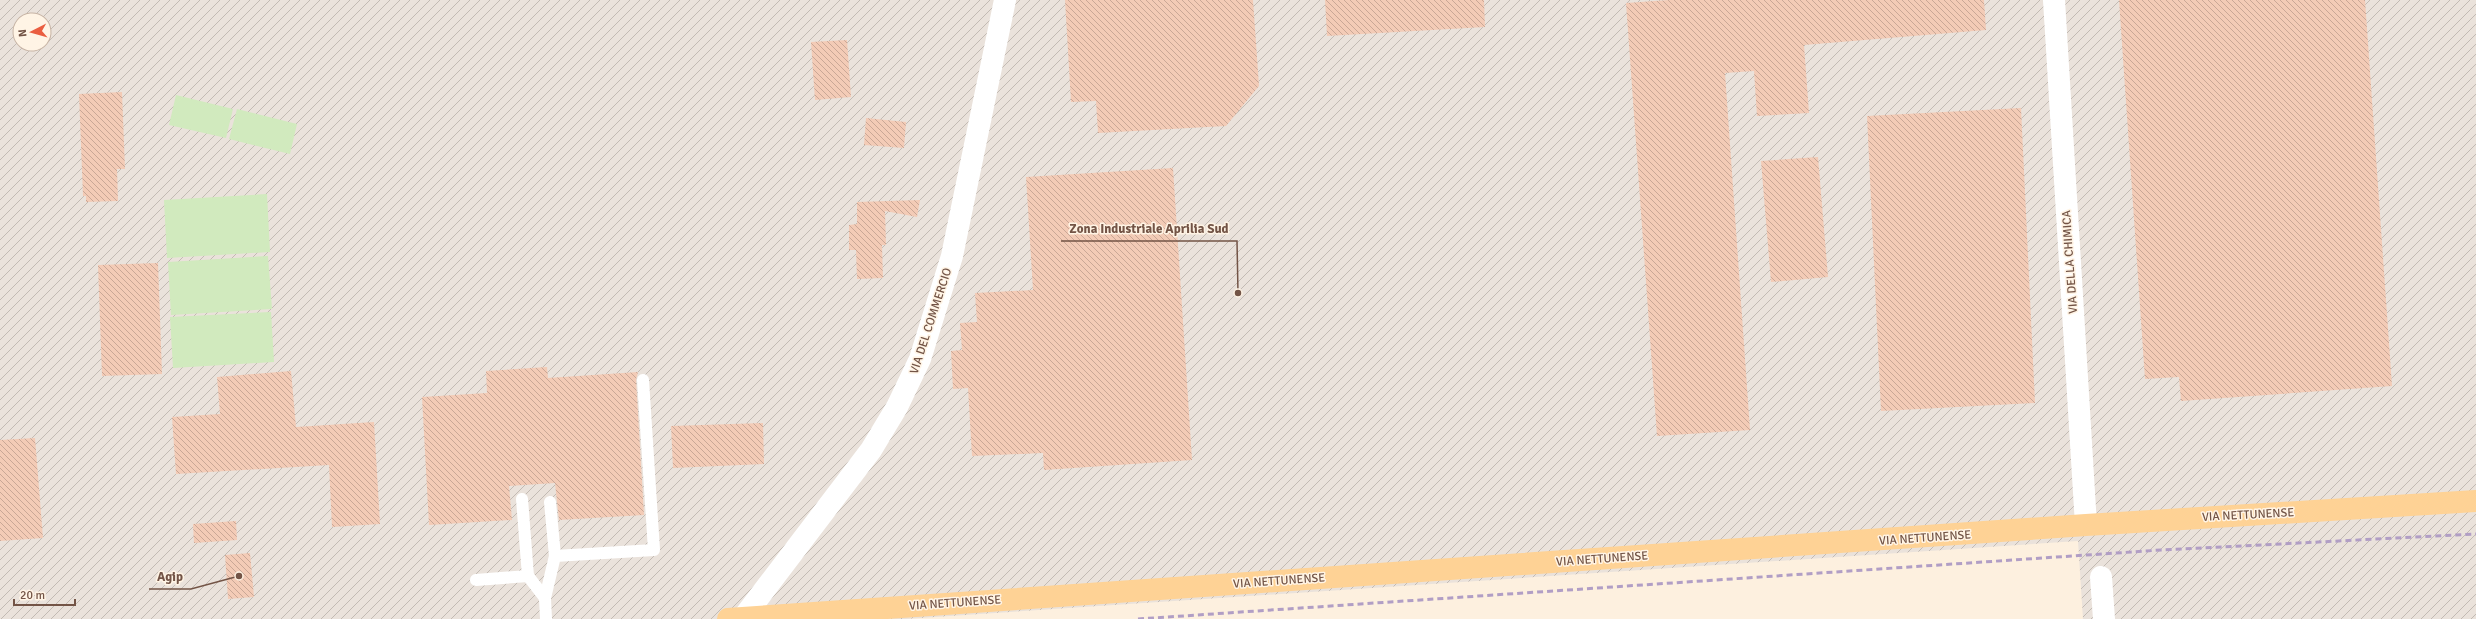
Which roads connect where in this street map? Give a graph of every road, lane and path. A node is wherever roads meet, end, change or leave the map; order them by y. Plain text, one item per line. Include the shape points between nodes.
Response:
1 (1005, 0) edge
2 (2054, 0) edge
3 (643, 380) dead end
4 (522, 499) dead end
5 (550, 502) dead end
6 (2476, 502) edge
7 (2086, 525) junction
8 (555, 556) junction
9 (528, 576) junction
10 (2102, 577) dead end
11 (476, 580) dead end
12 (545, 598) junction
13 (736, 618) edge
14 (546, 619) edge
15 (2104, 619) edge

1 - 13 street, VIA DEL COMMERCIO via 952,256 920,359 897,407 871,450
2 - 7 street, VIA DELLA CHIMICA
3 - 8 lane via 654,550
4 - 9 lane
5 - 8 lane
6 - 7 main road, VIA NETTUNENSE
7 - 13 main road, VIA NETTUNENSE
8 - 12 lane
9 - 11 lane
9 - 12 lane
10 - 15 street
12 - 14 lane

